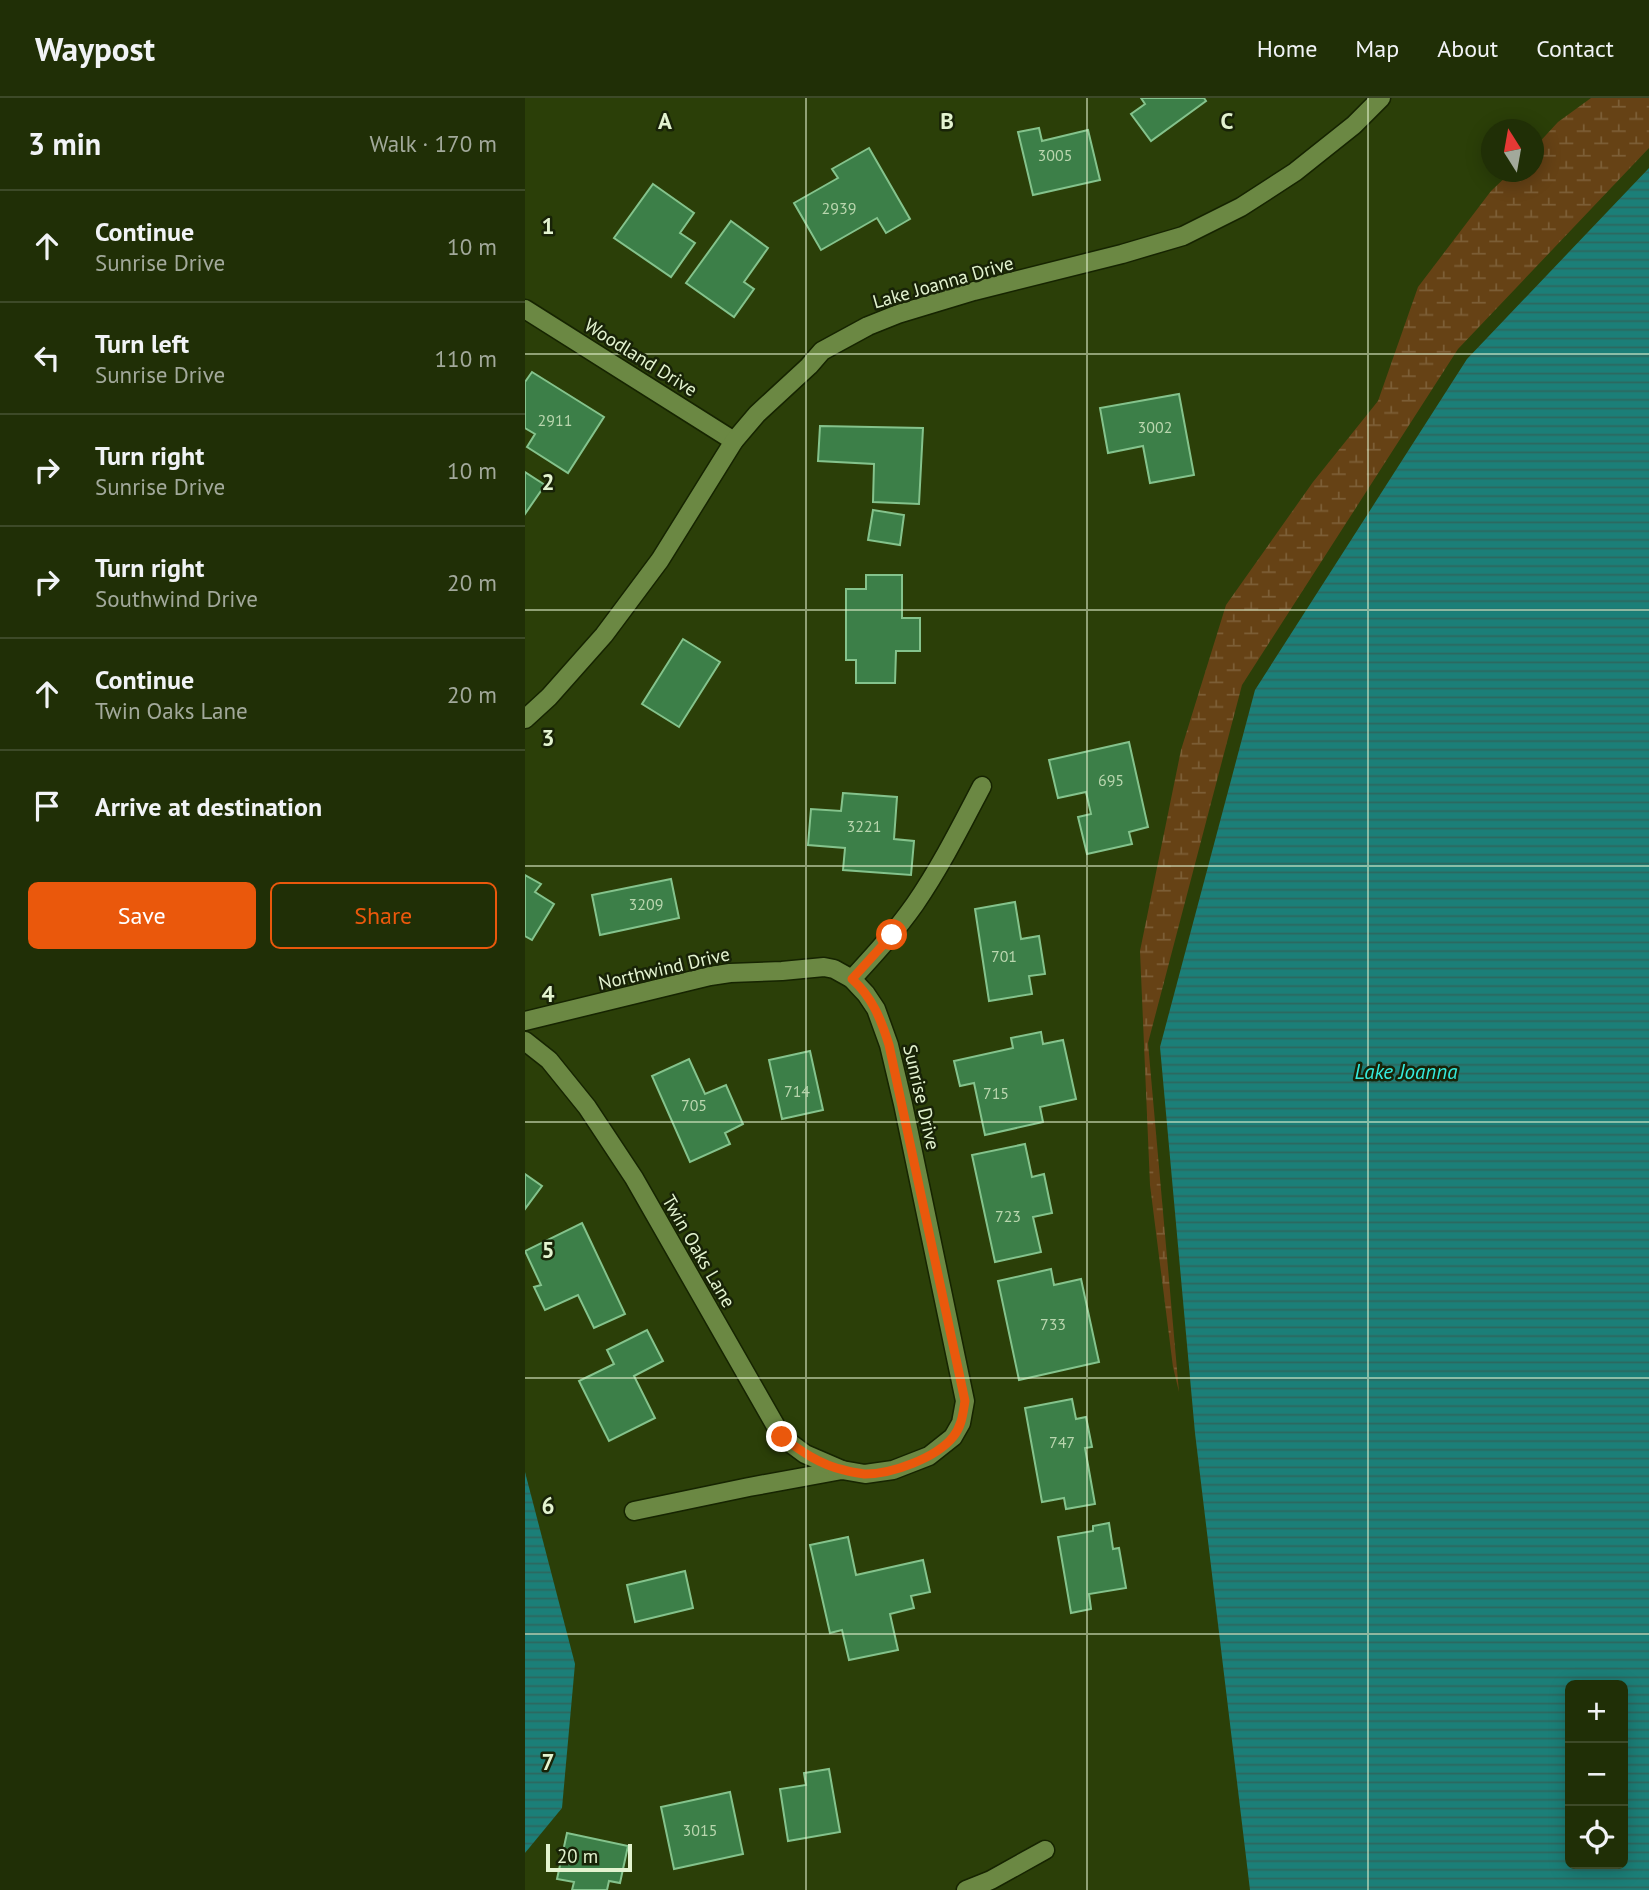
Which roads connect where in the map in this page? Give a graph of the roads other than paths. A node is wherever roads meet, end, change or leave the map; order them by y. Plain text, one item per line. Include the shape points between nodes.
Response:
1 (1381, 98) edge
2 (525, 309) edge
3 (734, 441) junction
4 (525, 719) edge
5 (982, 786) dead end
6 (852, 979) junction
7 (525, 1021) edge
8 (525, 1041) edge
9 (842, 1470) junction
10 (634, 1511) dead end
11 (1045, 1850) dead end
12 (966, 1890) edge

1 - 3 street, Lake Joanna Drive via 1295,173 1183,236 910,310 842,339 822,351
2 - 3 street, Woodland Drive
3 - 4 street, Lake Joanna Drive via 660,560 604,635
5 - 6 street via 914,905
6 - 7 street, Northwind Drive via 824,967 730,973
6 - 9 street, Sunrise Drive via 876,1009 889,1045 965,1401 953,1437 934,1453 893,1470 865,1474
8 - 9 street, Twin Oaks Lane via 549,1060 634,1178 782,1437 805,1454
9 - 10 street
11 - 12 street

